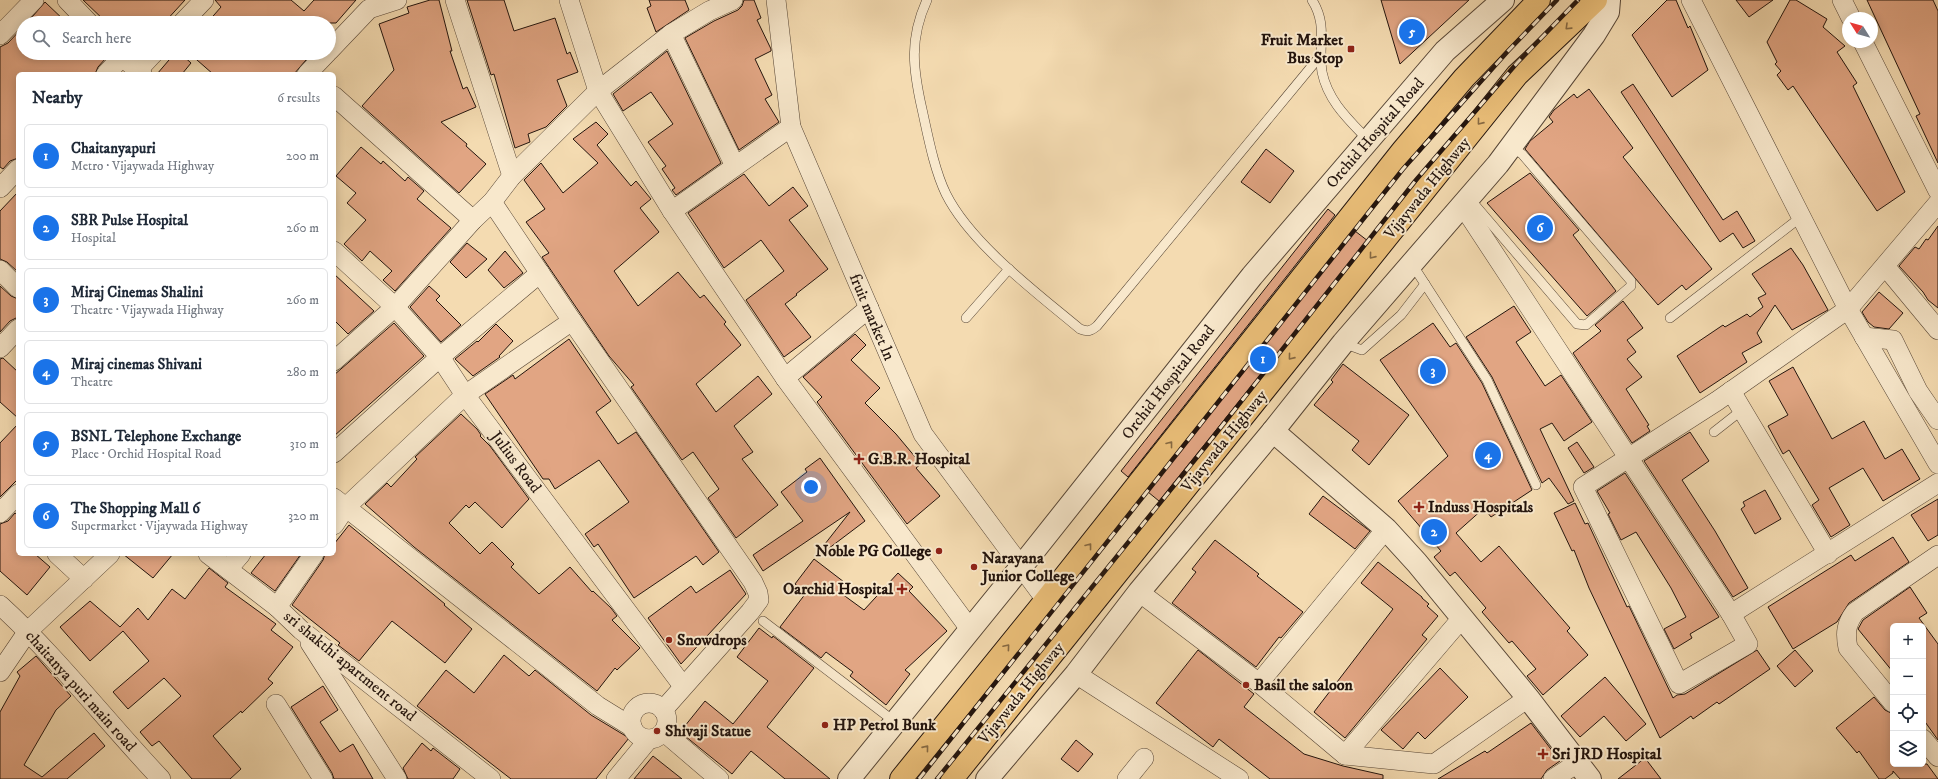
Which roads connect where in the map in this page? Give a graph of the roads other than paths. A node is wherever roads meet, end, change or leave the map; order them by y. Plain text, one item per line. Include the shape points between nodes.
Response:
1 (34, 0) edge
2 (67, 0) edge
3 (204, 0) edge
4 (396, 0) edge
5 (455, 0) edge
6 (569, 0) edge
7 (733, 0) edge
8 (776, 0) edge
9 (927, 0) edge
10 (1312, 0) edge
11 (1503, 0) edge
12 (1539, 0) edge
13 (1596, 0) edge
14 (1609, 0) edge
15 (1691, 0) edge
16 (1842, 0) edge
17 (707, 5) edge
18 (1848, 12) edge
19 (18, 16) edge
20 (82, 16) edge
21 (189, 16) edge
22 (16, 19) edge
23 (671, 34) junction
24 (0, 35) edge
25 (336, 44) edge
26 (1866, 48) edge
27 (1321, 55) junction
28 (116, 60) edge
29 (126, 60) edge
30 (149, 60) edge
31 (321, 60) edge
32 (107, 72) edge
33 (140, 72) edge
34 (310, 72) edge
35 (598, 91) junction
36 (336, 98) edge
37 (790, 127) junction
38 (1368, 140) junction
39 (1518, 153) junction
40 (735, 166) junction
41 (16, 171) edge
42 (512, 176) junction
43 (0, 188) edge
44 (1938, 191) edge
45 (492, 202) junction
46 (1938, 203) edge
47 (1469, 204) junction
48 (672, 211) junction
49 (1801, 217) junction
50 (473, 220) junction
51 (336, 253) edge
52 (1412, 264) junction
53 (1885, 266) junction
54 (1009, 269) junction
55 (0, 270) edge
56 (540, 273) junction
57 (1425, 284) junction
58 (16, 286) edge
59 (395, 307) junction
60 (868, 308) junction
61 (1848, 309) junction
62 (966, 318) dead end
63 (1670, 318) dead end
64 (572, 321) junction
65 (1938, 330) edge
66 (16, 331) edge
67 (1864, 337) junction
68 (1352, 346) junction
69 (0, 348) edge
70 (440, 357) junction
71 (336, 359) edge
72 (785, 378) junction
73 (1731, 391) junction
74 (466, 395) junction
75 (1742, 410) junction
76 (1938, 420) edge
77 (1273, 431) junction
78 (1714, 432) dead end
79 (336, 452) edge
80 (1629, 459) junction
81 (1938, 464) edge
82 (1938, 483) edge
83 (1536, 485) dead end
84 (16, 496) edge
85 (340, 503) edge
86 (0, 513) edge
87 (336, 518) edge
88 (1386, 528) junction
89 (1828, 554) junction
90 (1938, 555) edge
91 (59, 556) edge
92 (108, 556) edge
93 (210, 556) edge
94 (239, 556) edge
95 (313, 556) edge
96 (1021, 567) junction
97 (228, 570) junction
98 (84, 579) junction
99 (1140, 592) junction
100 (1046, 600) junction
101 (0, 605) edge
102 (277, 607) junction
103 (1731, 614) junction
104 (756, 616) junction
105 (1462, 618) junction
106 (970, 629) junction
107 (301, 630) junction
108 (28, 631) junction
109 (0, 672) edge
110 (1076, 674) junction
111 (1259, 683) junction
112 (683, 686) junction
113 (1528, 698) junction
114 (1890, 699) edge
115 (276, 704) dead end
116 (663, 710) junction
117 (895, 722) junction
118 (632, 727) junction
119 (656, 736) junction
120 (1926, 743) edge
121 (1345, 755) junction
122 (1938, 757) edge
123 (1144, 758) dead end
124 (1584, 770) edge
125 (160, 779) edge
126 (323, 779) edge
127 (398, 779) edge
128 (491, 779) edge
129 (616, 779) edge
130 (719, 779) edge
131 (849, 779) edge
132 (901, 779) edge
133 (952, 779) edge
134 (986, 779) edge
135 (1127, 779) edge
136 (1239, 779) edge
137 (1553, 779) edge

1 - 19 street
2 - 20 street
3 - 21 street
4 - 25 street via 369,9
5 - 42 street
6 - 35 street
7 - 17 street
8 - 37 street, fruit market ln
9 - 54 lane via 915,38 913,60 927,133 940,176 955,209
10 - 27 lane via 1321,18
11 - 38 street, Orchid Hospital Road via 1444,51
100 -> 12 highway via 1403,150 1464,78
13 -> 133 highway, Vijaywada Highway via 1517,75
14 - 39 street via 1608,12
15 - 49 street
16 - 18 street
17 - 23 street
22 - 24 street
23 - 35 street
23 - 40 street
26 - 44 street
27 - 38 lane via 1325,84 1333,101
27 - 54 lane via 1091,331 1080,329
28 - 32 street
29 - 33 street
30 - 33 street
31 - 34 street
35 - 42 street
35 - 48 street
36 - 50 street
37 - 40 street
37 - 60 street, fruit market ln
38 - 96 street, Orchid Hospital Road via 1252,276
39 - 47 street
39 - 47 lane via 1631,281 1631,286 1586,325 1577,324
40 - 48 street
41 - 43 street
42 - 45 street
45 - 50 street
45 - 56 street
46 - 53 street
47 - 52 street
47 - 80 street
48 - 72 street
49 - 61 street
49 - 63 lane
50 - 59 street
51 - 59 street, Julius Road
52 - 57 lane
52 - 68 street
53 - 61 street
53 - 65 street
54 - 62 lane
55 - 58 street
56 - 64 street
56 - 70 street
57 - 68 lane via 1401,315
57 - 83 lane via 1487,380
59 - 70 street, Julius Road
59 - 71 street
60 - 72 street
60 - 96 street, fruit market ln via 924,434
61 - 67 street
61 - 73 street
64 - 74 street
64 - 104 street via 753,582 759,600
66 - 69 street
67 - 76 street via 1893,340 1918,391
67 - 81 street
68 - 77 street
70 - 74 street, Julius Road
70 - 79 street
72 - 106 street
73 - 75 street
73 - 80 street
74 - 85 street
74 - 112 street, Julius Road
75 - 78 lane
75 - 89 street
77 - 88 street
77 - 99 street
80 - 103 street
80 - 103 street via 1584,487 1679,684 1748,644
82 - 89 street
84 - 86 street
85 - 87 street
85 - 118 street via 598,706
88 - 105 street
88 - 111 street
89 - 103 street
90 - 114 street via 1855,612 1849,620 1846,638 1848,648
91 - 98 street
92 - 98 street
93 - 97 street, sri shakthi apartment road
94 - 97 street
95 - 102 street
96 - 100 street, fruit market ln
96 - 106 street, Orchid Hospital Road
97 - 102 street, sri shakthi apartment road
98 - 108 street
99 - 110 street
99 - 111 street
132 -> 100 highway
101 - 108 street, chaitanya puri main road
102 - 107 street, sri shakthi apartment road
104 - 112 street
104 - 117 lane
105 - 113 street
105 - 121 street
106 - 117 street, Orchid Hospital Road
107 - 127 street
107 - 128 street, sri shakthi apartment road
108 - 109 street
108 - 125 street, chaitanya puri main road
110 - 134 street
110 - 136 street
111 - 121 street
112 - 116 street
113 - 121 street via 1434,764
113 - 124 street
115 - 126 street
116 - 118 street via 653,704 639,707 633,715
116 - 119 street via 667,718
117 - 131 street, Orchid Hospital Road
118 - 119 street via 640,737
119 - 129 street
119 - 130 street
120 - 122 street
123 - 135 street
124 - 137 street

